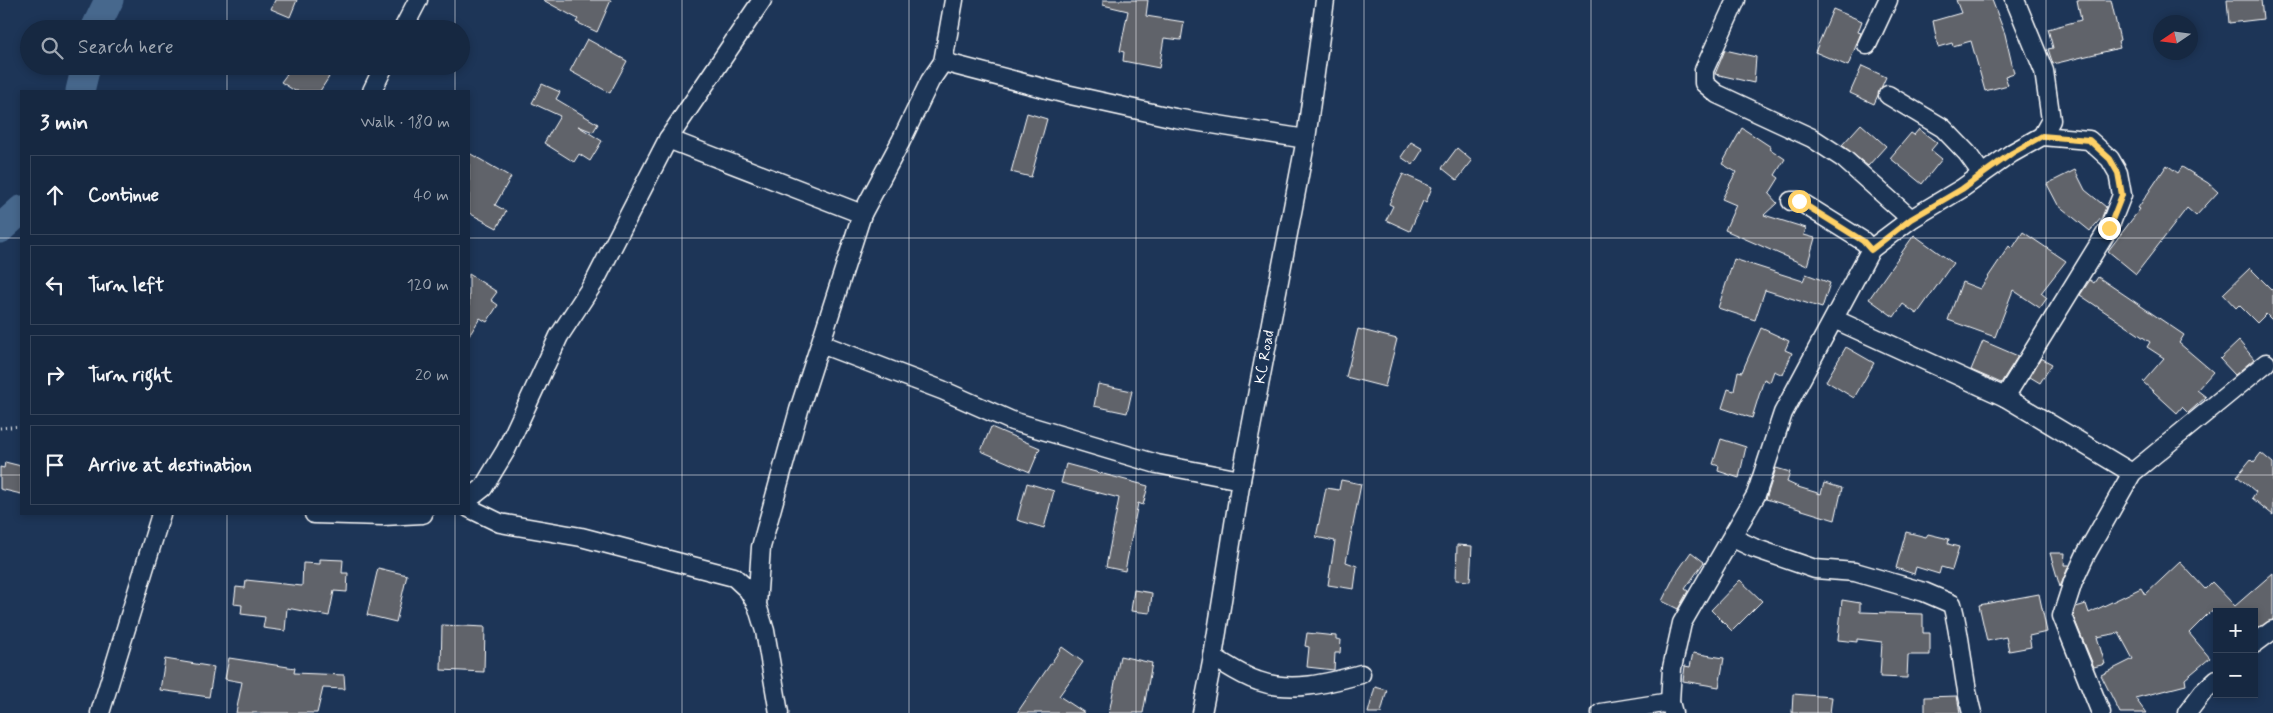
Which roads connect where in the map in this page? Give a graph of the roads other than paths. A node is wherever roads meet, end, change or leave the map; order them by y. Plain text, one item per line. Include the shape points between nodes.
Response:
1 (418, 0) edge
2 (762, 0) edge
3 (954, 0) edge
4 (1325, 0) edge
5 (1736, 0) edge
6 (1888, 0) edge
7 (2015, 0) edge
8 (408, 20) edge
9 (1867, 45) dead end
10 (943, 62) junction
11 (380, 75) edge
12 (372, 90) edge
13 (1888, 95) dead end
14 (2042, 136) junction
15 (668, 139) junction
16 (1306, 140) junction
17 (1982, 174) junction
18 (1791, 200) dead end
19 (862, 214) junction
20 (1911, 219) junction
21 (1871, 250) junction
22 (1834, 318) junction
23 (821, 344) junction
24 (2266, 363) dead end
25 (2005, 397) junction
26 (2132, 473) junction
27 (1241, 480) junction
28 (470, 498) edge
29 (470, 508) edge
30 (161, 515) edge
31 (348, 515) edge
32 (403, 515) edge
33 (1733, 538) junction
34 (757, 604) junction
35 (2273, 630) edge
36 (2258, 641) edge
37 (1213, 656) junction
38 (1361, 674) dead end
39 (2213, 683) edge
40 (1671, 708) edge
41 (100, 713) edge
42 (779, 713) edge
43 (1202, 713) edge
44 (1601, 713) edge
45 (1972, 713) edge
46 (2101, 713) edge
47 (2187, 713) edge

1 - 8 street
2 - 15 street
3 - 10 street
4 - 16 street, KC Road
5 - 20 street via 1704,70 1704,83 1717,94 1812,138 1844,159
6 - 9 street
7 - 14 street via 2044,71 2051,120
10 - 16 street via 1175,118
10 - 19 street via 930,81
11 - 12 street
13 - 17 street via 1943,128
14 - 17 street
14 - 25 street via 2089,140 2110,159 2118,173 2122,195 2109,228
15 - 19 street
15 - 28 street via 595,281 559,336 506,450 483,488
16 - 27 street, KC Road
17 - 20 street
18 - 21 street via 1799,201 1863,241
19 - 23 street
20 - 21 street
21 - 22 street
22 - 25 street
22 - 33 street via 1783,413 1756,495
23 - 27 street via 942,390 1012,421 1157,464
23 - 34 street via 761,547
24 - 26 street
25 - 26 street
26 - 46 street via 2085,556 2062,616
27 - 37 street, KC Road
29 - 34 street via 500,523 581,537 734,577
30 - 41 street
31 - 32 street
33 - 40 street via 1682,623 1672,668
33 - 45 street via 1815,569 1854,572 1924,592 1952,604
34 - 42 street via 765,631
35 - 36 street
37 - 38 street via 1259,682 1317,686
37 - 43 street, KC Road
39 - 47 street
40 - 44 street

